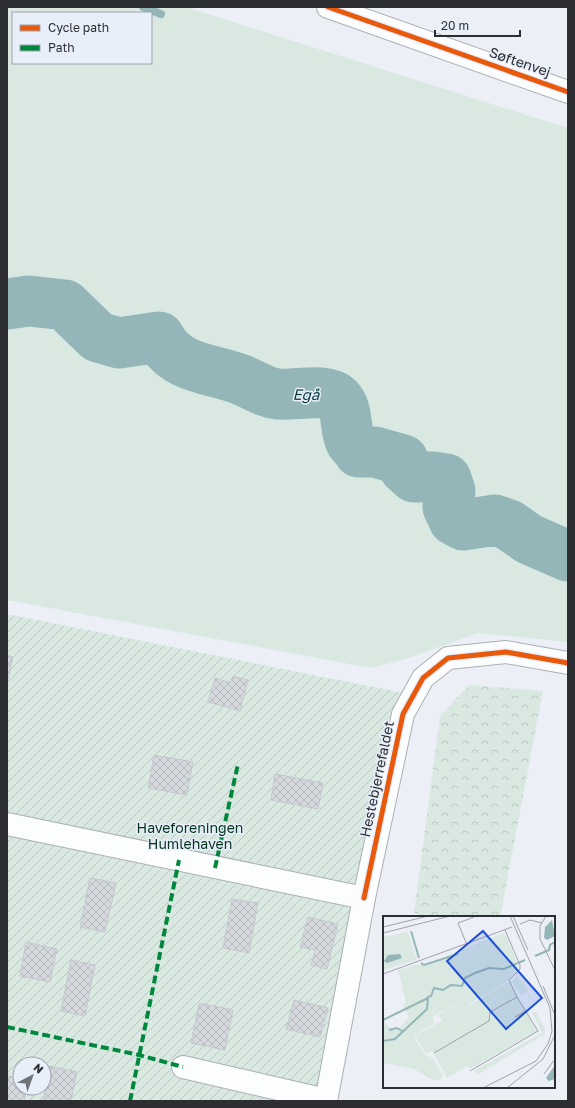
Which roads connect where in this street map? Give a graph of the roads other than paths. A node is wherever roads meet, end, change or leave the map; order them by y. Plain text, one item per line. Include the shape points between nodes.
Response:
1 (328, 7) edge
2 (568, 92) edge
3 (568, 663) edge
4 (7, 824) edge
5 (364, 898) junction
6 (183, 1067) dead end
7 (326, 1100) edge

1 - 2 street, Søftenvej
3 - 5 street, Hestebjerrefaldet via 506,652 448,658 423,678 403,714
4 - 5 street
5 - 7 street
6 - 7 street

